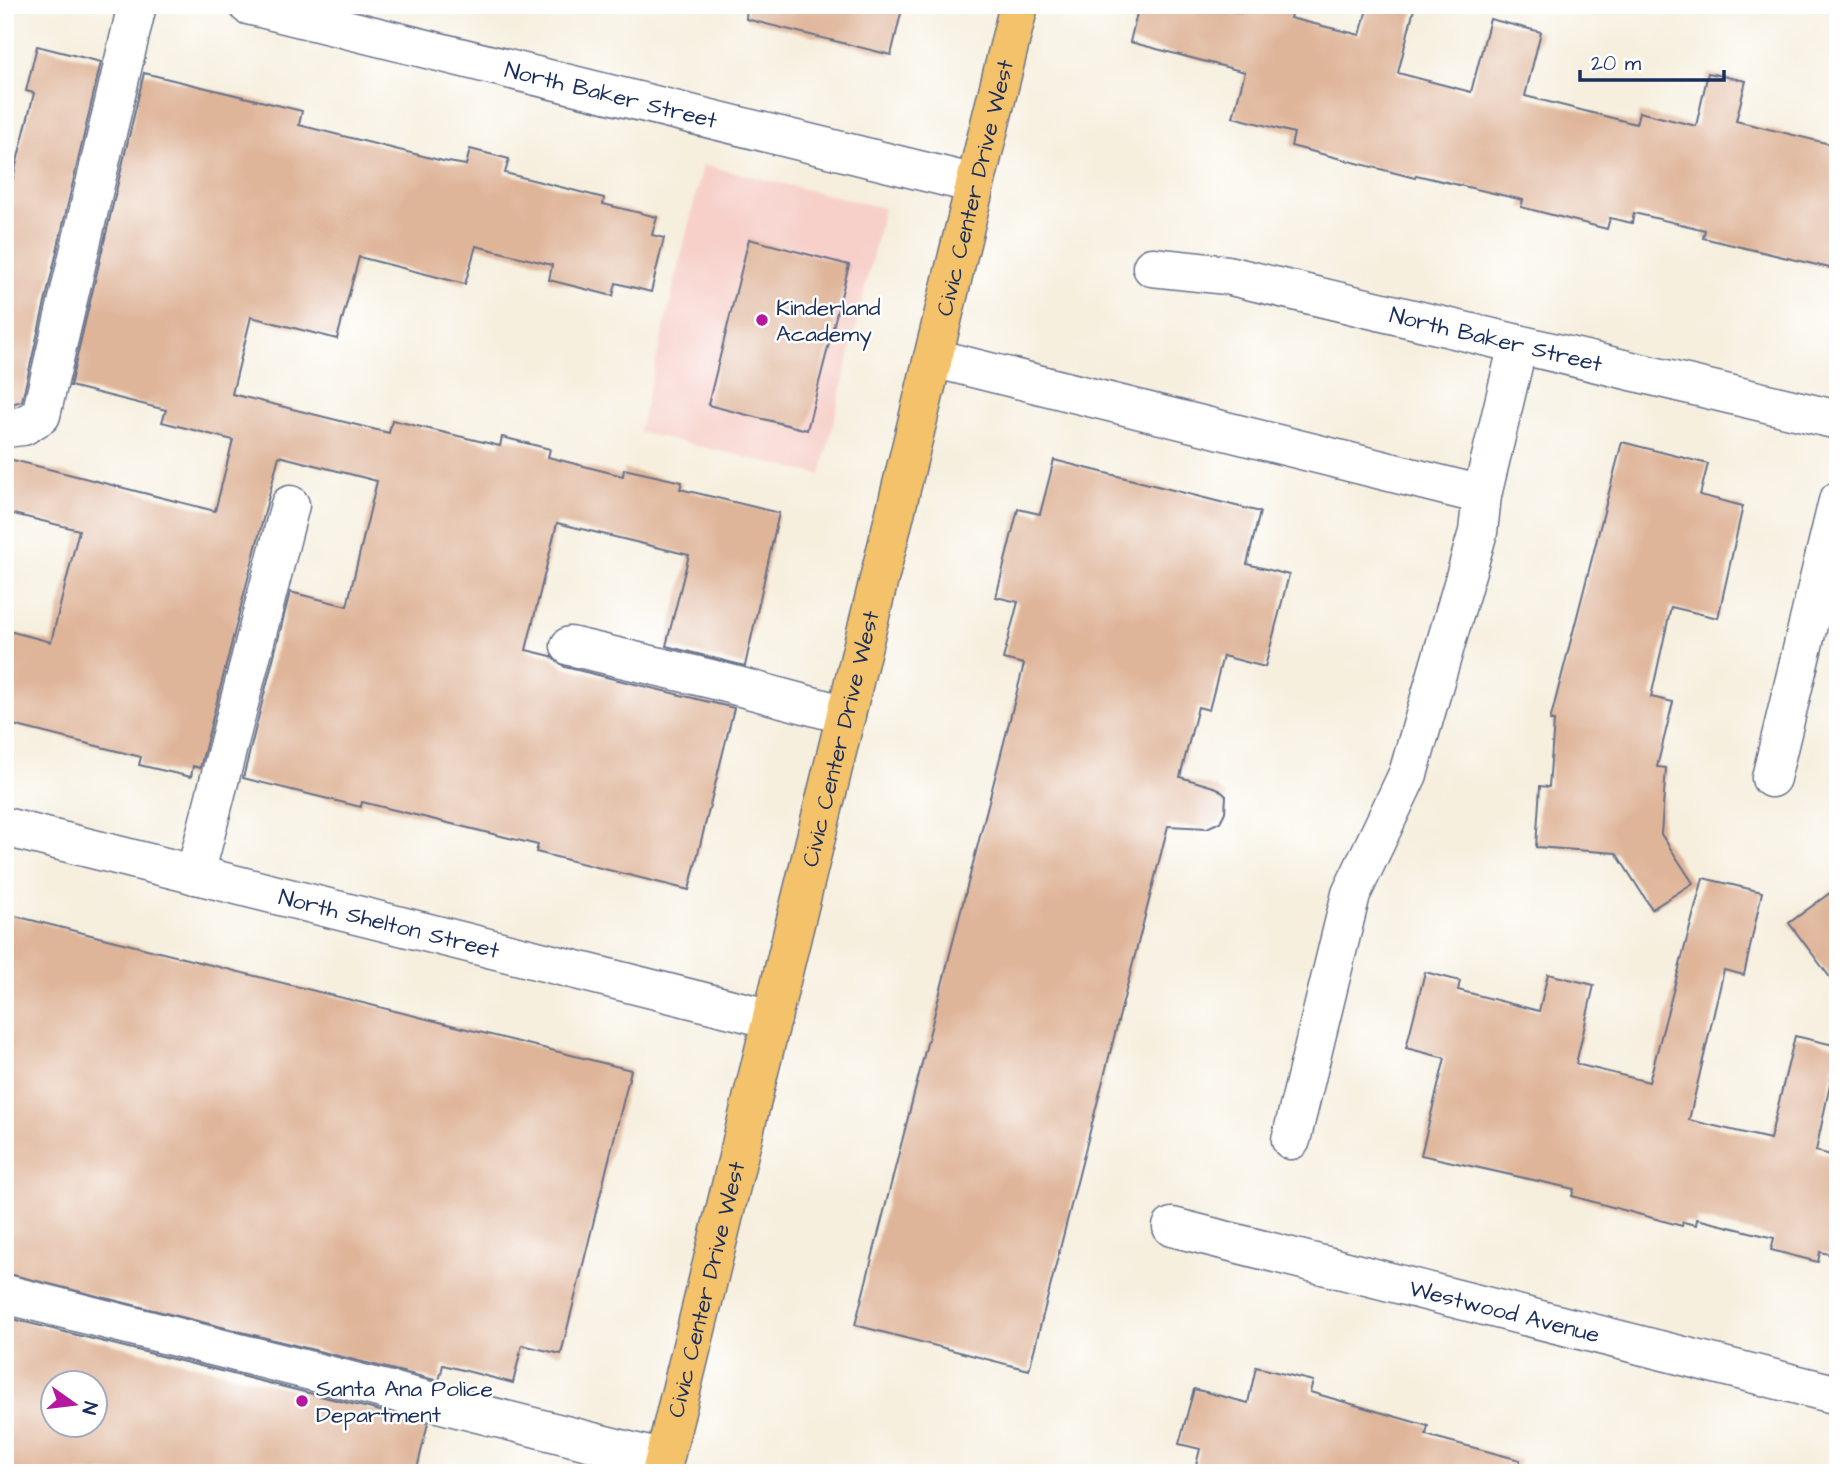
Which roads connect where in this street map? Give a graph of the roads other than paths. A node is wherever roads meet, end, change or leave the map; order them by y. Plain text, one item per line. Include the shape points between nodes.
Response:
1 (137, 5) edge
2 (248, 5) edge
3 (1018, 5) edge
4 (975, 184) junction
5 (1152, 267) dead end
6 (1518, 344) junction
7 (933, 358) junction
8 (1838, 419) edge
9 (5, 428) edge
10 (1482, 495) junction
11 (1838, 501) edge
12 (290, 505) dead end
13 (570, 646) dead end
14 (846, 715) junction
15 (1771, 778) dead end
16 (5, 827) edge
17 (195, 874) junction
18 (772, 1019) junction
19 (1291, 1140) dead end
20 (1172, 1227) dead end
21 (5, 1294) edge
22 (1838, 1395) edge
23 (663, 1466) edge

1 - 9 street via 41,415 23,426
2 - 4 street, North Baker Street
3 - 4 main road, Civic Center Drive West
4 - 7 main road, Civic Center Drive West
5 - 6 street, North Baker Street via 1227,275
6 - 8 street, North Baker Street
6 - 10 street
7 - 10 street
7 - 14 main road, Civic Center Drive West
10 - 19 street via 1478,532 1408,774 1351,894
11 - 15 street
12 - 17 street
13 - 14 street
14 - 18 main road, Civic Center Drive West
16 - 17 street, North Shelton Street
17 - 18 street, North Shelton Street
18 - 23 main road, Civic Center Drive West
20 - 22 street, Westwood Avenue
21 - 23 street

